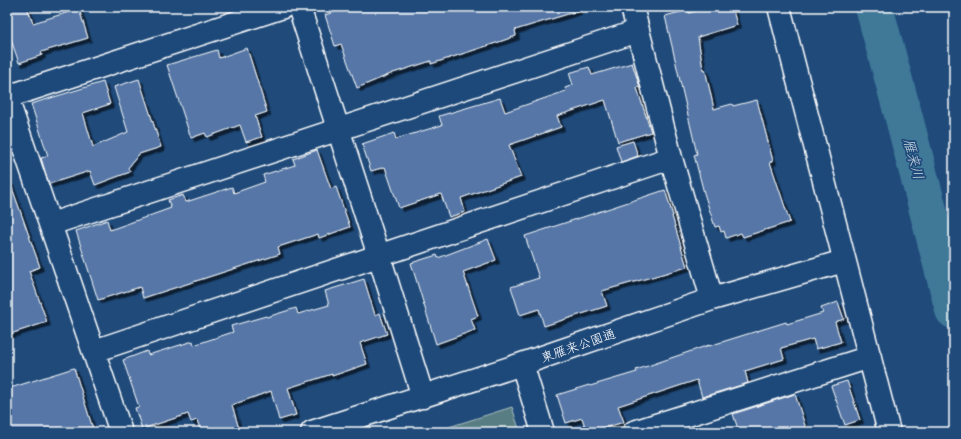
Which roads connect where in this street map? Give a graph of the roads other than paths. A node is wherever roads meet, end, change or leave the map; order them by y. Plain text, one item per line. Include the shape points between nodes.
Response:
1 (283, 7) edge
2 (299, 7) edge
3 (632, 7) edge
4 (779, 7) edge
5 (638, 31) junction
6 (7, 97) edge
7 (339, 130) junction
8 (671, 158) junction
9 (50, 224) junction
10 (379, 256) junction
11 (844, 260) junction
12 (712, 299) junction
13 (94, 351) junction
14 (870, 357) junction
15 (522, 364) junction
16 (423, 397) junction
17 (121, 432) edge
18 (312, 432) edge
19 (543, 432) edge
20 (634, 432) edge
21 (889, 432) edge

1 - 6 street
2 - 7 street
3 - 5 street
4 - 11 street
5 - 7 street
5 - 8 street
6 - 9 street
7 - 9 street
7 - 10 street
8 - 10 street
8 - 12 street
9 - 13 street
10 - 13 street
10 - 16 street
11 - 12 street, 東雁来公園通
11 - 14 street
12 - 15 street, 東雁来公園通
13 - 17 street
14 - 20 street
14 - 21 street
15 - 16 street, 東雁来公園通
15 - 19 street
16 - 18 street, 東雁来公園通

